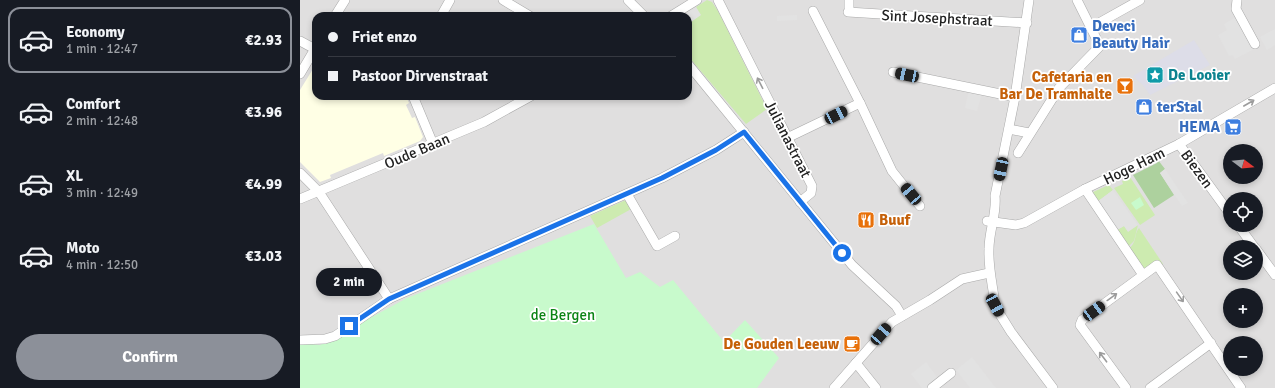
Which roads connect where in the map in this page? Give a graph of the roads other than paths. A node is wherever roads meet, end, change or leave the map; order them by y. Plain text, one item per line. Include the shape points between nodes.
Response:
1 (345, 0) edge
2 (450, 0) edge
3 (503, 0) edge
4 (628, 0) edge
5 (697, 0) edge
6 (718, 0) edge
7 (1028, 0) edge
8 (1077, 0) edge
9 (1140, 0) edge
10 (1237, 0) edge
11 (849, 7) edge
12 (338, 12) edge
13 (443, 12) edge
14 (523, 12) edge
15 (640, 12) edge
16 (678, 12) edge
17 (813, 12) dead end
18 (1027, 23) junction
19 (1090, 28) junction
20 (300, 40) edge
21 (1255, 44) dead end
22 (312, 46) edge
23 (312, 53) edge
24 (692, 69) edge
25 (893, 72) dead end
26 (300, 74) edge
27 (1275, 88) edge
28 (1015, 97) junction
29 (415, 100) edge
30 (524, 100) edge
31 (860, 103) junction
32 (1009, 129) junction
33 (744, 132) junction
34 (1029, 133) junction
35 (788, 138) junction
36 (433, 144) junction
37 (1179, 144) junction
38 (1018, 153) dead end
39 (300, 173) edge
40 (1085, 189) junction
41 (318, 192) junction
42 (627, 194) junction
43 (300, 199) edge
44 (800, 202) junction
45 (1223, 204) edge
46 (920, 206) dead end
47 (990, 222) junction
48 (675, 236) dead end
49 (1263, 259) edge
50 (986, 273) junction
51 (1143, 275) junction
52 (1275, 275) edge
53 (389, 299) junction
54 (902, 316) junction
55 (300, 340) edge
56 (1210, 343) junction
57 (856, 363) junction
58 (951, 373) dead end
59 (834, 388) edge
60 (876, 388) edge
61 (932, 388) edge
62 (1053, 388) edge
63 (1126, 388) edge
64 (1150, 388) edge
65 (1241, 388) edge

1 - 12 street
2 - 13 street
3 - 14 street
4 - 15 street
5 - 16 street
35 -> 6 street, Julianastraat
7 - 18 street
8 - 19 street
9 - 19 street
10 - 21 street via 1236,9
11 - 18 street, Sint Josephstraat
17 - 31 street
18 - 28 street
19 - 34 street via 1100,46 1059,88
20 - 22 street
23 - 26 street
24 - 33 street
25 - 28 street
37 -> 27 street, Hoge Ham
28 - 32 street
29 - 36 street
30 - 36 street, Oude Baan via 484,122
31 - 35 street
31 - 46 street via 892,171
32 - 34 street
32 - 47 street via 995,196 996,207
33 - 42 street
33 - 44 street
34 - 38 street
35 - 44 street, Julianastraat via 812,186 811,193
36 - 41 street, Oude Baan
37 - 40 street, Hoge Ham
37 - 45 street, Biezen
39 - 41 street
40 - 47 street, Hoge Ham via 1024,223 1016,225
40 - 51 street
41 - 43 street, Oude Baan
41 - 53 street
42 - 48 street via 657,246
42 - 53 street
44 - 54 street, Julianastraat via 852,265 896,306
47 - 50 street
49 - 52 street
50 - 54 street via 962,279
50 - 62 street via 989,296 1011,332
51 -> 56 street via 1157,265
63 -> 51 street via 1080,325 1082,320
53 - 55 street via 335,336
54 - 57 street via 892,322
56 - 64 street
56 - 65 street
57 - 59 street
57 - 60 street
58 - 61 street

